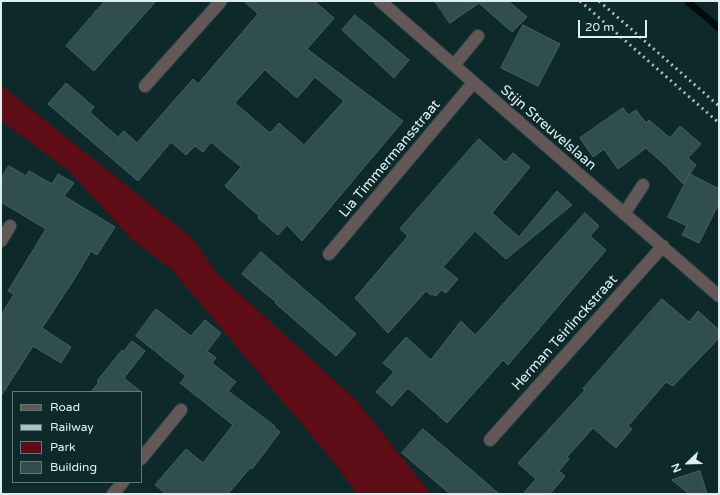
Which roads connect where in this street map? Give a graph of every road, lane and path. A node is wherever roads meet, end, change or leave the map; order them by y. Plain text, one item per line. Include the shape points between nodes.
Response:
1 (221, 1) edge
2 (380, 1) edge
3 (478, 36) dead end
4 (454, 64) junction
5 (473, 83) junction
6 (145, 86) dead end
7 (643, 185) dead end
8 (624, 214) junction
9 (10, 226) dead end
10 (1, 241) edge
11 (662, 246) junction
12 (329, 254) dead end
13 (719, 296) edge
14 (180, 410) dead end
15 (490, 440) dead end
16 (142, 458) edge
17 (122, 483) edge
18 (113, 494) edge

1 - 6 street
2 - 4 street, Stijn Streuvelslaan
3 - 4 street
4 - 5 street, Stijn Streuvelslaan
5 - 8 street, Stijn Streuvelslaan
5 - 12 street, Lia Timmermansstraat
7 - 8 street
8 - 11 street, Stijn Streuvelslaan
9 - 10 street
11 - 13 street, Stijn Streuvelslaan
11 - 15 street, Herman Teirlinckstraat
14 - 16 street
17 - 18 street

